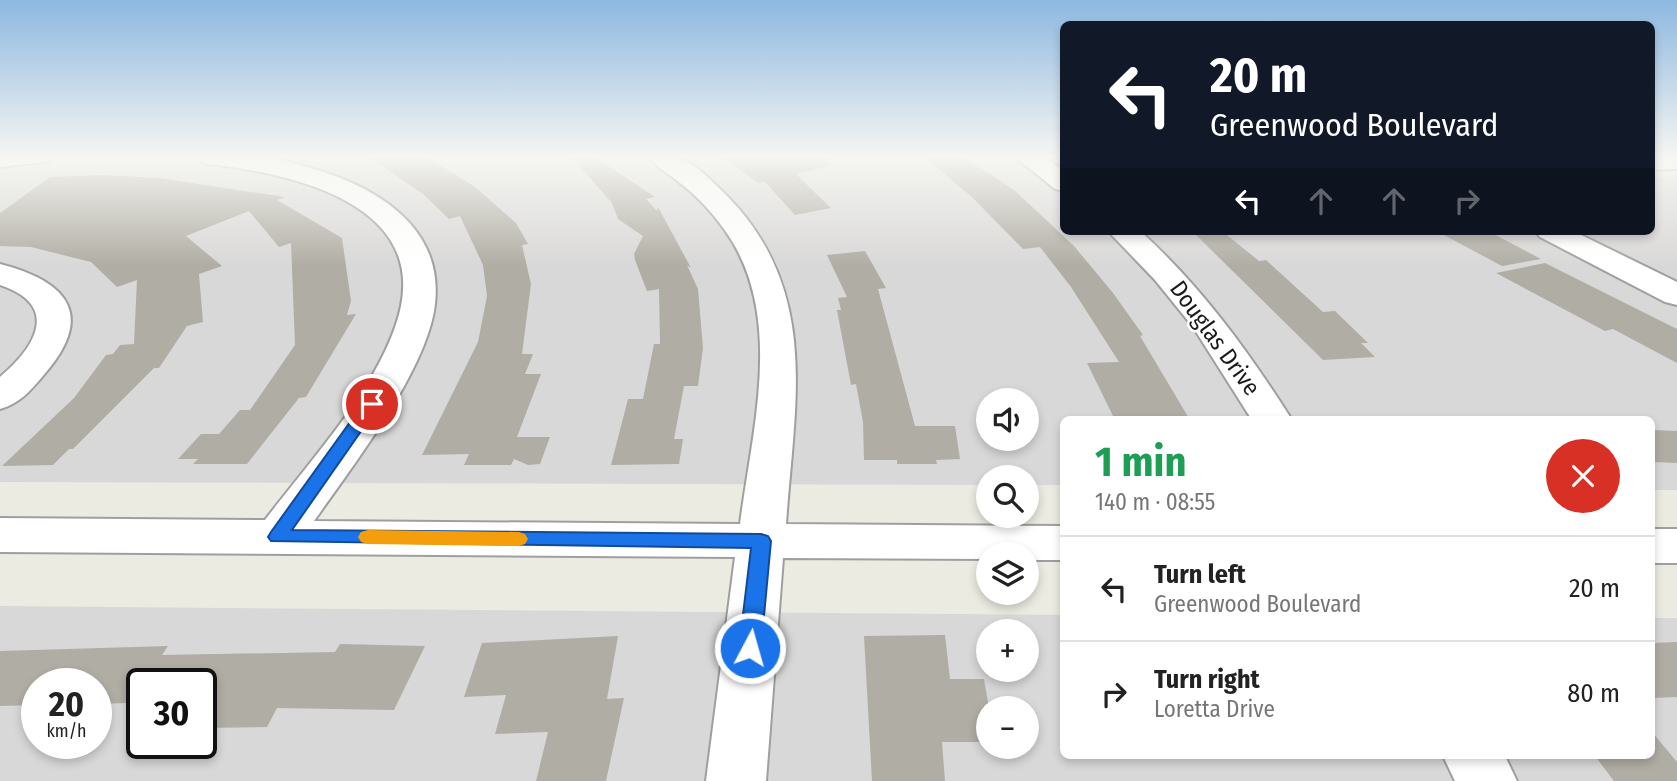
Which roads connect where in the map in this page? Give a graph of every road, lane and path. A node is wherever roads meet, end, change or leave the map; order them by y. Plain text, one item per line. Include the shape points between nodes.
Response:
1 (353, 192) edge
2 (707, 192) edge
3 (1127, 235) edge
4 (1558, 235) edge
5 (0, 274) edge
6 (1677, 295) edge
7 (0, 397) edge
8 (1269, 416) edge
9 (0, 535) edge
10 (278, 537) junction
11 (761, 541) junction
12 (1060, 543) edge
13 (1655, 546) edge
14 (1677, 546) edge
15 (1475, 759) edge
16 (736, 781) edge
17 (1487, 781) edge

1 - 10 street via 398,227 414,254 418,304 395,364 372,404
2 - 11 street via 756,256 769,290 778,366
3 - 8 street, Douglas Drive via 1208,321
4 - 6 street
5 - 7 street via 38,289 56,319 41,357
9 - 10 street
10 - 11 street
11 - 12 street
11 - 16 street
13 - 14 street
15 - 17 street

